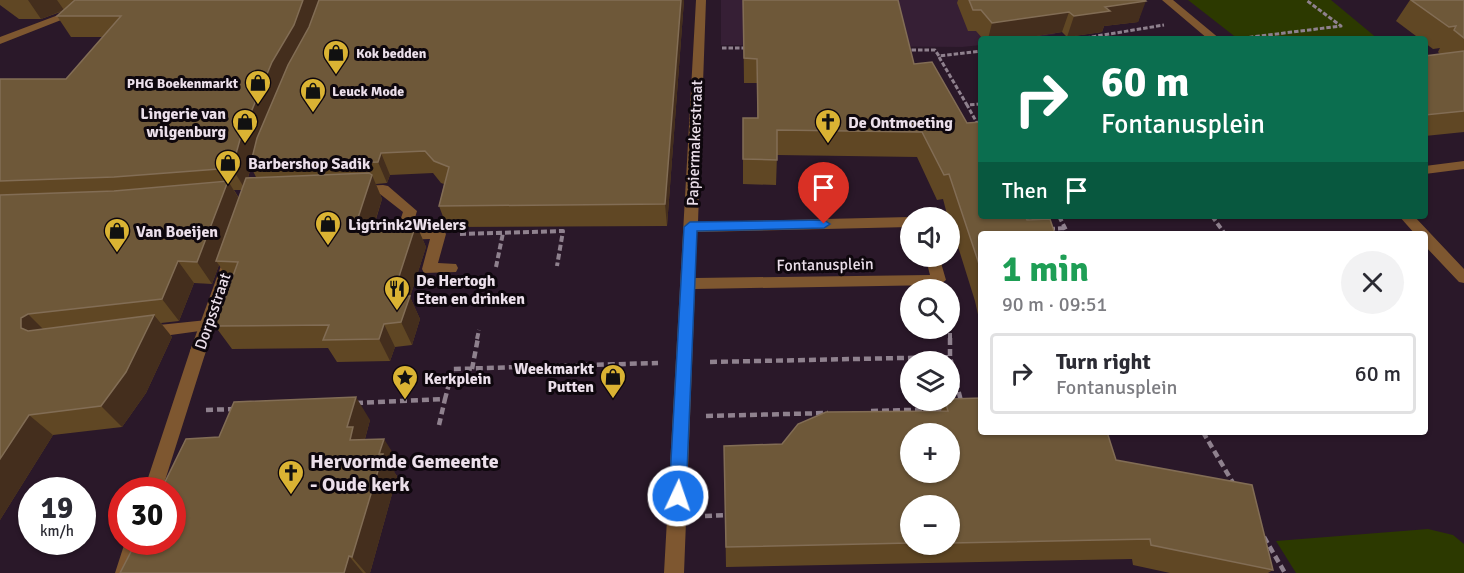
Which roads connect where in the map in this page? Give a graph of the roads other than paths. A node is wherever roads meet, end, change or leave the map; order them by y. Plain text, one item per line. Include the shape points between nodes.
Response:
1 (107, 0) edge
2 (701, 0) edge
3 (1167, 0) edge
4 (1211, 36) edge
5 (0, 41) edge
6 (1464, 165) edge
7 (1428, 170) edge
8 (347, 191) edge
9 (1409, 219) edge
10 (900, 222) edge
11 (690, 227) junction
12 (1420, 231) edge
13 (1428, 239) edge
14 (237, 240) edge
15 (935, 267) edge
16 (451, 268) dead end
17 (1464, 278) edge
18 (688, 284) junction
19 (207, 325) junction
20 (140, 334) edge
21 (157, 477) edge
22 (129, 555) edge
23 (122, 572) edge
24 (674, 573) edge

1 - 5 street
2 - 11 street, Papiermakerstraat
3 - 4 street
6 - 7 street
8 - 16 street via 383,189 410,211 402,236 439,234 429,269
9 - 12 street
10 - 11 street
11 - 18 street, Papiermakerstraat
13 - 17 street
14 - 19 street, Dorpsstraat
15 - 18 street, Fontanusplein via 939,280
18 - 24 street, Papiermakerstraat
19 - 20 lane
19 - 21 street, Dorpsstraat
22 - 23 street

